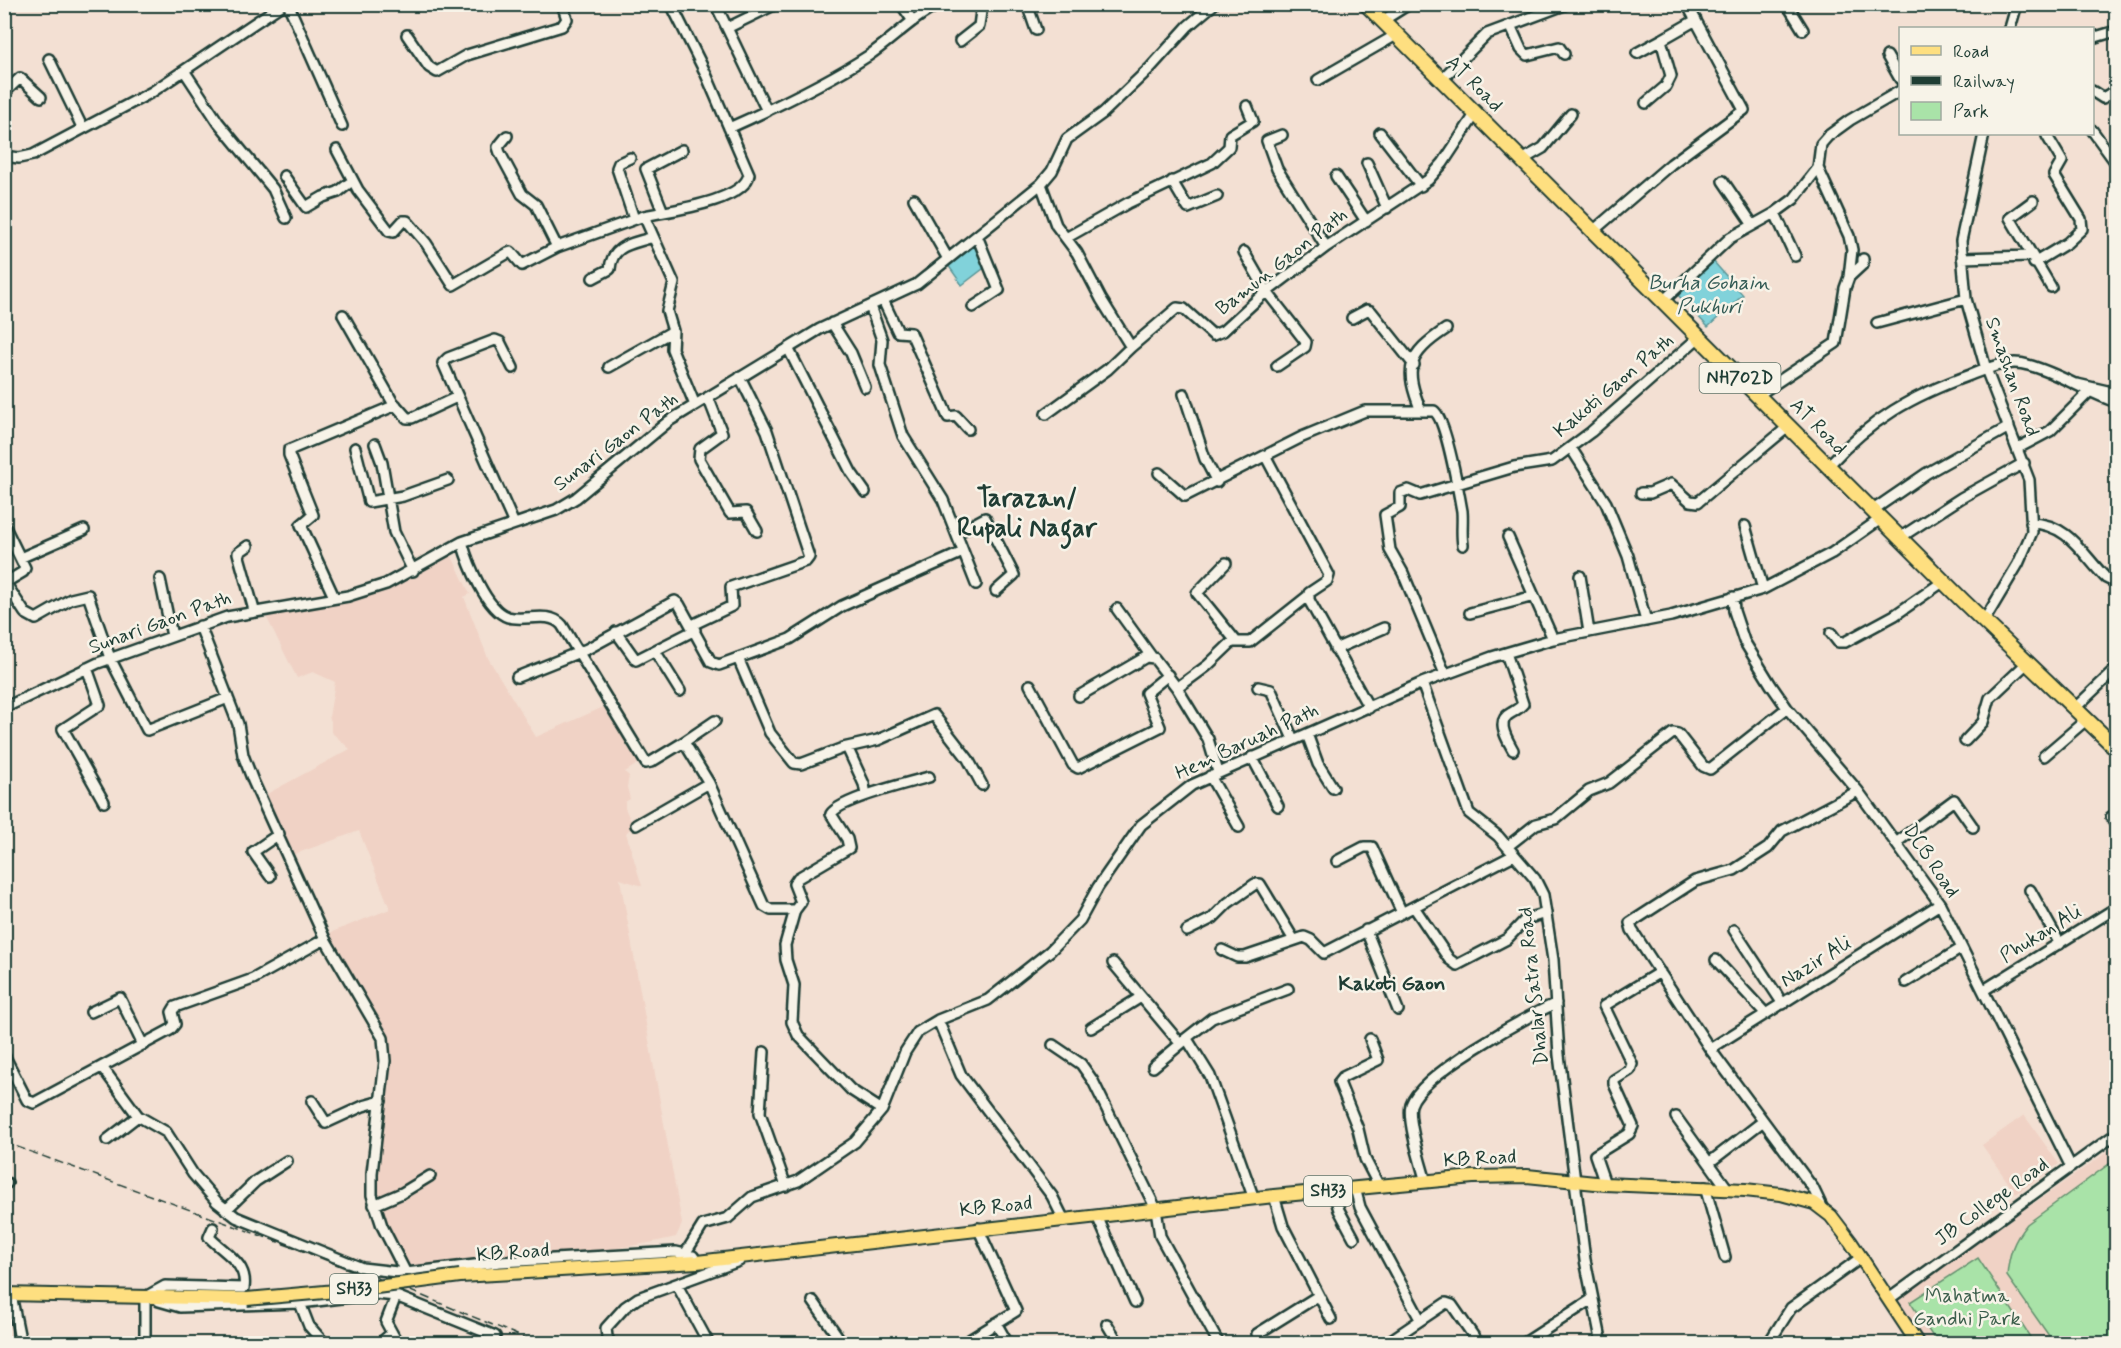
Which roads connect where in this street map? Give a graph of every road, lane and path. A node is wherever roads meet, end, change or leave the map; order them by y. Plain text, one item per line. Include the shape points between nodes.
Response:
1 (283, 4) edge
2 (288, 4) edge
3 (671, 4) edge
4 (776, 4) edge
5 (902, 4) edge
6 (940, 4) edge
7 (982, 4) edge
8 (1027, 4) edge
9 (1197, 4) edge
10 (1214, 4) edge
11 (1366, 4) edge
12 (1409, 4) edge
13 (1567, 4) edge
14 (1687, 4) edge
15 (1787, 4) edge
16 (2017, 4) edge
17 (716, 5) edge
18 (566, 6) edge
19 (1202, 14) junction
20 (1696, 20) junction
21 (913, 21) junction
22 (1382, 21) junction
23 (1510, 26) junction
24 (2013, 27) edge
25 (727, 28) junction
26 (1036, 30) dead end
27 (1803, 30) dead end
28 (2116, 31) edge
29 (407, 35) dead end
30 (1396, 35) junction
31 (2094, 37) edge
32 (1661, 40) junction
33 (960, 41) dead end
34 (1636, 53) dead end
35 (1564, 54) dead end
36 (1887, 56) dead end
37 (49, 59) dead end
38 (185, 72) junction
39 (1899, 77) edge
40 (1442, 78) junction
41 (1318, 80) dead end
42 (2116, 90) edge
43 (4, 93) edge
44 (1899, 93) edge
45 (2094, 93) edge
46 (41, 97) dead end
47 (1646, 103) dead end
48 (1247, 106) dead end
49 (767, 111) junction
50 (1476, 113) junction
51 (1571, 114) dead end
52 (342, 126) dead end
53 (82, 127) junction
54 (729, 128) junction
55 (2094, 132) edge
56 (1380, 133) dead end
57 (1282, 135) dead end
58 (1984, 135) edge
59 (507, 136) dead end
60 (2047, 136) dead end
61 (337, 150) dead end
62 (682, 150) dead end
63 (4, 156) edge
64 (630, 158) dead end
65 (1522, 160) junction
66 (1367, 163) dead end
67 (2116, 163) edge
68 (1818, 168) junction
69 (284, 176) dead end
70 (1336, 176) dead end
71 (351, 181) junction
72 (1172, 181) junction
73 (1723, 181) dead end
74 (1041, 184) junction
75 (1421, 186) junction
76 (1217, 196) dead end
77 (914, 199) dead end
78 (2033, 201) dead end
79 (1388, 208) junction
80 (663, 212) junction
81 (1775, 213) junction
82 (644, 216) junction
83 (286, 218) dead end
84 (634, 219) junction
85 (1366, 220) junction
86 (1753, 225) junction
87 (1593, 231) junction
88 (977, 236) junction
89 (653, 237) junction
90 (1066, 238) junction
91 (1326, 247) junction
92 (557, 248) junction
93 (1244, 252) dead end
94 (1795, 256) dead end
95 (1962, 258) junction
96 (948, 259) junction
97 (1863, 259) dead end
98 (2032, 259) junction
99 (1849, 277) junction
100 (593, 278) dead end
101 (2051, 287) dead end
102 (1267, 292) junction
103 (1966, 299) junction
104 (883, 300) junction
105 (1663, 301) junction
106 (870, 306) junction
107 (973, 307) dead end
108 (343, 315) dead end
109 (1352, 318) dead end
110 (832, 323) junction
111 (1877, 323) dead end
112 (1446, 329) dead end
113 (673, 331) junction
114 (1699, 337) junction
115 (1131, 347) junction
116 (788, 348) junction
117 (1414, 365) junction
118 (1278, 366) dead end
119 (609, 367) dead end
120 (513, 368) dead end
121 (1986, 369) junction
122 (740, 377) junction
123 (2074, 384) junction
124 (865, 387) dead end
125 (2088, 393) junction
126 (2116, 393) edge
127 (1184, 394) dead end
128 (1758, 395) junction
129 (708, 397) junction
130 (457, 398) junction
131 (2116, 402) edge
132 (396, 405) junction
133 (695, 405) junction
134 (1421, 411) junction
135 (1046, 414) dead end
136 (1789, 426) junction
137 (2009, 427) junction
138 (968, 429) dead end
139 (375, 444) dead end
140 (355, 447) dead end
141 (1571, 448) junction
142 (2018, 448) junction
143 (1266, 457) junction
144 (2024, 463) junction
145 (1829, 465) junction
146 (1159, 473) dead end
147 (448, 480) dead end
148 (1217, 482) junction
149 (1456, 484) junction
150 (865, 492) dead end
151 (1641, 493) dead end
152 (388, 498) junction
153 (1878, 514) junction
154 (2031, 523) junction
155 (514, 524) junction
156 (4, 525) edge
157 (1745, 526) dead end
158 (84, 530) dead end
159 (757, 531) dead end
160 (957, 533) junction
161 (1508, 537) dead end
162 (1901, 537) junction
163 (462, 542) junction
164 (1463, 544) dead end
165 (248, 546) dead end
166 (963, 552) junction
167 (20, 558) junction
168 (1226, 563) dead end
169 (412, 571) junction
170 (2116, 575) edge
171 (1580, 576) dead end
172 (160, 579) dead end
173 (1944, 581) junction
174 (976, 584) dead end
175 (1763, 589) junction
176 (996, 591) dead end
177 (1308, 596) junction
178 (1534, 596) junction
179 (334, 597) junction
180 (1733, 597) junction
181 (1117, 609) dead end
182 (254, 610) junction
183 (1470, 613) dead end
184 (1646, 621) junction
185 (1984, 621) junction
186 (200, 626) junction
187 (693, 628) junction
188 (1384, 628) dead end
189 (616, 632) junction
190 (1589, 632) junction
191 (1831, 633) dead end
192 (172, 636) junction
193 (1553, 639) junction
194 (1235, 640) junction
195 (1335, 649) junction
196 (580, 651) junction
197 (655, 651) junction
198 (1506, 652) junction
199 (1150, 656) junction
200 (110, 658) junction
201 (738, 658) junction
202 (2027, 663) junction
203 (87, 668) junction
204 (2116, 669) edge
205 (1445, 674) junction
206 (1168, 675) junction
207 (517, 677) dead end
208 (1422, 683) junction
209 (1030, 685) dead end
210 (1258, 687) dead end
211 (1177, 688) junction
212 (680, 691) dead end
213 (1079, 696) dead end
214 (228, 698) junction
215 (4, 708) edge
216 (1369, 708) junction
217 (1787, 708) junction
218 (2074, 708) junction
219 (2086, 720) junction
220 (715, 721) dead end
221 (1307, 734) junction
222 (1293, 739) junction
223 (1965, 741) dead end
224 (684, 742) junction
225 (847, 747) junction
226 (2116, 748) edge
227 (1513, 750) dead end
228 (2044, 756) dead end
229 (1252, 757) junction
230 (1214, 774) junction
231 (929, 777) dead end
232 (709, 783) junction
233 (982, 784) dead end
234 (1333, 788) dead end
235 (1858, 791) junction
236 (866, 795) junction
237 (104, 802) dead end
238 (1278, 806) dead end
239 (636, 825) dead end
240 (1239, 826) dead end
241 (1973, 827) dead end
242 (279, 834) junction
243 (1897, 842) junction
244 (1508, 846) junction
245 (1514, 855) junction
246 (1337, 861) dead end
247 (270, 876) dead end
248 (2030, 890) dead end
249 (1940, 904) junction
250 (1414, 907) junction
251 (2116, 908) edge
252 (795, 910) junction
253 (1402, 913) junction
254 (1546, 913) junction
255 (1366, 930) junction
256 (1734, 930) dead end
257 (1187, 931) dead end
258 (325, 939) junction
259 (1294, 939) junction
260 (2060, 944) junction
261 (1962, 948) junction
262 (1222, 950) dead end
263 (1716, 960) dead end
264 (1113, 963) dead end
265 (1660, 972) junction
266 (1906, 982) dead end
267 (1288, 989) dead end
268 (1984, 990) junction
269 (1141, 997) junction
270 (1556, 1003) junction
271 (1783, 1004) junction
272 (1398, 1010) dead end
273 (92, 1012) dead end
274 (1766, 1014) junction
275 (938, 1020) junction
276 (1091, 1028) dead end
277 (1371, 1039) dead end
278 (1185, 1041) junction
279 (143, 1045) junction
280 (1053, 1045) dead end
281 (1710, 1049) junction
282 (764, 1052) dead end
283 (4, 1055) edge
284 (102, 1067) junction
285 (1153, 1067) dead end
286 (312, 1101) dead end
287 (381, 1101) junction
288 (882, 1110) junction
289 (138, 1116) junction
290 (1676, 1117) dead end
291 (1762, 1122) junction
292 (2116, 1134) edge
293 (107, 1140) dead end
294 (287, 1161) dead end
295 (1710, 1162) junction
296 (2071, 1167) junction
297 (430, 1176) dead end
298 (1575, 1180) junction
299 (1426, 1182) junction
300 (1605, 1184) junction
301 (786, 1186) junction
302 (1379, 1186) junction
303 (1704, 1187) junction
304 (1355, 1188) junction
305 (1727, 1188) junction
306 (1333, 1190) junction
307 (1274, 1196) junction
308 (1254, 1199) junction
309 (374, 1205) junction
310 (1822, 1208) junction
311 (1156, 1209) junction
312 (226, 1210) junction
313 (1097, 1216) junction
314 (1064, 1220) junction
315 (213, 1228) dead end
316 (978, 1228) junction
317 (1354, 1238) dead end
318 (685, 1254) junction
319 (753, 1256) junction
320 (1725, 1257) dead end
321 (1862, 1257) junction
322 (697, 1262) junction
323 (406, 1273) junction
324 (677, 1284) junction
325 (8, 1294) edge
326 (396, 1296) junction
327 (1318, 1296) junction
328 (145, 1297) junction
329 (1889, 1299) junction
330 (1591, 1300) junction
331 (813, 1301) dead end
332 (1135, 1302) dead end
333 (300, 1303) junction
334 (1330, 1319) dead end
335 (1420, 1319) junction
336 (996, 1323) junction
337 (1107, 1324) dead end
338 (392, 1334) junction
339 (1257, 1334) dead end
340 (1385, 1343) edge
341 (21, 1344) edge
342 (145, 1344) edge
343 (325, 1344) edge
344 (379, 1344) edge
345 (398, 1344) edge
346 (489, 1344) edge
347 (611, 1344) edge
348 (709, 1344) edge
349 (843, 1344) edge
350 (963, 1344) edge
351 (1008, 1344) edge
352 (1119, 1344) edge
353 (1219, 1344) edge
354 (1479, 1344) edge
355 (1523, 1344) edge
356 (1602, 1344) edge
357 (1768, 1344) edge
358 (1918, 1344) edge

1 - 38 street
2 - 52 street
3 - 54 street
4 - 25 street
5 - 21 street
6 - 21 street
7 - 33 street via 979,26
8 - 26 street
9 - 19 street
10 - 19 street, Sunari Gaon Path
11 - 22 highway, AT Road / NH702D
12 - 22 street
13 - 23 street
14 - 20 street
15 - 27 street
16 - 24 street
17 - 25 street
18 - 29 street via 567,19 562,26 467,55 436,72
19 - 74 street, Sunari Gaon Path via 1103,113 1067,139 1052,171
20 - 32 street
20 - 87 street via 1743,112 1678,158
21 - 49 street via 869,55
22 - 30 highway, AT Road / NH702D
23 - 35 street via 1527,55 1559,46
23 - 40 street via 1487,34
25 - 49 street
28 - 31 street
30 - 40 highway, AT Road / NH702D
30 - 41 street
32 - 34 street
32 - 47 street via 1671,76 1666,86
36 - 39 street
37 - 53 street
38 - 53 street
38 - 83 street via 218,122 273,189
40 - 50 highway, AT Road / NH702D
42 - 45 street via 2103,98
43 - 46 street via 20,78
44 - 68 street via 1828,136 1821,144
48 - 72 street via 1253,121 1230,135 1222,154 1212,163
49 - 54 street
50 - 65 highway, AT Road / NH702D
50 - 75 street, Bamun Gaon Path via 1443,163
51 - 65 street via 1543,148
53 - 63 street via 33,155
54 - 80 street via 749,174 745,183 703,204
55 - 67 street
56 - 75 street
57 - 91 street via 1267,141 1274,162
58 - 95 street, Smashan Road via 1961,241
59 - 92 street via 498,147 500,153 522,194 536,205
60 - 98 street via 2062,161 2054,175 2082,229 2067,243
61 - 71 street
62 - 80 street via 646,169
64 - 84 street via 617,168
65 - 87 highway, AT Road / NH702D
66 - 79 street
68 - 81 street via 1797,195
68 - 99 street via 1850,236
69 - 71 street via 306,207 338,192
70 - 85 street
71 - 92 street via 391,232 408,221 451,285 508,253 522,265
72 - 76 street via 1188,208
72 - 90 street
73 - 86 street
74 - 88 street, Sunari Gaon Path
74 - 90 street via 1056,225
75 - 79 street, Bamun Gaon Path
77 - 96 street
78 - 98 street via 2010,218
79 - 85 street, Bamun Gaon Path
80 - 82 street
81 - 86 street
81 - 94 street
82 - 84 street
82 - 89 street
84 - 92 street
85 - 91 street, Bamun Gaon Path
86 - 105 street via 1730,238
87 - 105 highway, AT Road / NH702D
88 - 96 street, Sunari Gaon Path
88 - 107 street via 999,290
89 - 100 street via 615,251 610,269
89 - 113 street via 674,287 667,311
90 - 115 street
91 - 102 street, Bamun Gaon Path
93 - 102 street
95 - 98 street
95 - 103 street, Smashan Road
96 - 104 street, Sunari Gaon Path via 917,284
97 - 99 street via 1862,266
98 - 101 street
99 - 128 street via 1833,346
102 - 115 street, Bamun Gaon Path via 1218,334 1209,333 1178,308
102 - 118 street via 1306,342 1305,347
103 - 111 street
103 - 121 street, Smashan Road
104 - 106 street, Sunari Gaon Path
104 - 138 street via 898,332 911,333 948,417 956,416
105 - 114 highway, AT Road / NH702D
106 - 110 street, Sunari Gaon Path
106 - 160 street via 882,340 880,362 903,436 943,500
108 - 132 street
109 - 117 street via 1371,311
110 - 116 street, Sunari Gaon Path
110 - 124 street via 851,353
112 - 117 street via 1420,347
113 - 119 street
113 - 133 street via 672,349
114 - 128 highway, AT Road / NH702D
114 - 141 street, Kakoti Gaon Path
115 - 135 street via 1108,369
116 - 122 street, Sunari Gaon Path
116 - 150 street via 847,465
117 - 134 street via 1410,383
120 - 130 street via 500,342 495,340 448,358 443,366
121 - 123 street via 2010,363 2028,364
121 - 137 street, Smashan Road
121 - 145 street via 1900,404 1872,424
122 - 129 street, Sunari Gaon Path
122 - 187 street via 767,431 809,557 731,587 732,606
123 - 125 street
123 - 126 street
125 - 131 street
125 - 142 street via 2050,431
127 - 148 street via 1205,459
128 - 136 highway, AT Road / NH702D
129 - 133 street, Sunari Gaon Path
129 - 159 street via 723,433 700,449 699,459 730,513 745,511
130 - 132 street via 412,418 407,418
130 - 155 street
132 - 179 street via 289,450 313,515 301,525
133 - 155 street, Sunari Gaon Path via 655,431 576,498 543,516
134 - 143 street via 1365,411
134 - 149 street via 1439,415
136 - 145 highway, AT Road / NH702D
136 - 151 street via 1698,502 1690,501 1671,484
137 - 142 street, Smashan Road
137 - 153 street, Hem Baruah Path via 1927,473
139 - 152 street
140 - 152 street via 368,501
141 - 149 street, Kakoti Gaon Path via 1552,461
141 - 184 street via 1606,503 1619,532
142 - 144 street, Smashan Road
143 - 148 street
143 - 177 street via 1329,575
144 - 154 street, Smashan Road
144 - 162 street
145 - 153 highway, AT Road / NH702D
146 - 148 street via 1185,496
147 - 152 street
149 - 164 street
149 - 205 street, Kakoti Gaon Path via 1420,495 1404,490 1400,493 1400,507 1385,514 1390,550
152 - 169 street via 394,532
153 - 162 highway, AT Road / NH702D
153 - 175 street, Hem Baruah Path via 1832,553
154 - 170 street via 2052,525 2106,578 2110,580
154 - 185 street, Smashan Road via 2030,540
155 - 163 street, Sunari Gaon Path
156 - 167 street
157 - 175 street
158 - 167 street
160 - 166 street
160 - 176 street via 985,518 1014,575
161 - 178 street
162 - 173 highway, AT Road / NH702D
163 - 169 street, Sunari Gaon Path
163 - 196 street via 476,578 500,613 512,618 554,619
165 - 182 street via 238,553
166 - 174 street
166 - 201 street via 842,606 790,639
167 - 200 street via 24,570 6,584 27,616 36,619 71,599 88,595
168 - 194 street via 1197,593
169 - 179 street, Sunari Gaon Path via 374,589
171 - 190 street
172 - 192 street
173 - 185 highway, AT Road / NH702D
173 - 191 street via 1895,615 1845,642 1838,642
175 - 180 street, Hem Baruah Path
177 - 194 street via 1250,642 1242,644
177 - 195 street
178 - 183 street
178 - 193 street
179 - 182 street, Sunari Gaon Path
180 - 184 street, Hem Baruah Path
180 - 217 street, DCB Road via 1744,641
181 - 199 street
182 - 186 street, Sunari Gaon Path
184 - 190 street, Hem Baruah Path
185 - 202 highway, AT Road / NH702D
186 - 192 street, Sunari Gaon Path
186 - 214 street
187 - 189 street via 675,602
187 - 197 street
187 - 201 street via 714,665
188 - 195 street
189 - 196 street
189 - 197 street via 636,660
190 - 193 street, Hem Baruah Path
192 - 200 street, Sunari Gaon Path
193 - 198 street, Hem Baruah Path
194 - 211 street
195 - 216 street
196 - 207 street
196 - 224 street via 646,763
197 - 212 street
198 - 205 street, Hem Baruah Path
198 - 227 street via 1523,705 1503,722
199 - 206 street
199 - 213 street
200 - 203 street, Sunari Gaon Path
200 - 214 street via 147,730
201 - 225 street via 770,733 789,760 801,764
202 - 218 highway, AT Road / NH702D
202 - 223 street via 1990,698 1983,722
203 - 215 street, Sunari Gaon Path
203 - 237 street via 100,705 63,729
204 - 218 street
205 - 208 street, Hem Baruah Path
206 - 209 street via 1146,693 1160,727 1078,768
206 - 211 street
208 - 216 street, Hem Baruah Path
208 - 244 street, Dhalar Satra Road via 1469,813
210 - 222 street via 1271,690
211 - 230 street via 1210,743
214 - 242 street via 247,767
216 - 221 street, Hem Baruah Path
217 - 235 street, DCB Road
217 - 244 street via 1710,769 1673,733 1605,786 1589,791 1555,819 1536,824
218 - 219 highway, AT Road / NH702D
219 - 226 highway, AT Road / NH702D
219 - 228 street
220 - 224 street
221 - 222 street, Hem Baruah Path
221 - 234 street via 1318,764
222 - 229 street, Hem Baruah Path
224 - 232 street
225 - 233 street via 878,740 934,715 961,748
225 - 236 street
229 - 230 street, Hem Baruah Path
229 - 238 street
230 - 240 street
230 - 275 street, Hem Baruah Path via 1181,792 1141,825 1080,920 1050,951 988,1000
231 - 236 street
232 - 239 street
232 - 252 street via 764,906 771,910
235 - 243 street, DCB Road
235 - 265 street via 1782,831 1768,848 1734,870 1695,881 1632,920 1629,926
236 - 252 street via 831,811 849,848 795,881 801,902
241 - 243 street via 1954,800
242 - 247 street via 253,852
242 - 258 street
243 - 249 street, DCB Road
244 - 245 street, Dhalar Satra Road
245 - 250 street
245 - 254 street, Dhalar Satra Road via 1540,888
246 - 253 street via 1372,846
248 - 260 street
249 - 261 street, DCB Road
249 - 271 street, Nazir Ali
250 - 253 street
250 - 254 street via 1449,959 1457,964 1507,939 1526,919
251 - 260 street, Phukan Ali
252 - 288 street via 785,953 794,985 792,1023 798,1035 851,1090
253 - 255 street
254 - 270 street, Dhalar Satra Road
255 - 259 street via 1324,953 1307,938
255 - 272 street
256 - 271 street
257 - 259 street via 1213,918 1228,903 1260,884
258 - 279 street via 253,979 175,1007 173,1027
258 - 287 street via 383,1038
259 - 262 street via 1245,957
260 - 268 street, Phukan Ali
261 - 266 street
261 - 268 street, DCB Road
263 - 274 street
264 - 269 street
265 - 281 street
265 - 300 street via 1604,1006 1632,1064 1614,1084 1633,1126 1629,1134 1595,1155
267 - 278 street via 1212,1018
268 - 296 street, DCB Road
269 - 276 street
269 - 278 street via 1177,1042
270 - 298 street, Dhalar Satra Road
270 - 299 street via 1488,1039 1415,1098 1411,1115
271 - 274 street, Nazir Ali
273 - 279 street via 120,998
274 - 281 street, Nazir Ali
275 - 288 street, Hem Baruah Path via 922,1027 914,1036
275 - 314 street via 961,1075 1052,1196
277 - 302 street via 1378,1060 1339,1082 1365,1159
278 - 285 street
278 - 308 street via 1210,1076
279 - 284 street
280 - 311 street via 1087,1072
281 - 291 street
282 - 301 street via 761,1120
283 - 284 street via 32,1103
284 - 289 street
286 - 287 street via 326,1123
287 - 309 street via 372,1173
288 - 301 street, Hem Baruah Path via 847,1149
289 - 293 street
289 - 312 street via 166,1132 186,1166
290 - 295 street
291 - 295 street
291 - 310 street via 1813,1188
292 - 296 street, JB College Road
294 - 312 street via 256,1181
295 - 305 street
296 - 329 street, JB College Road
297 - 309 street
298 - 299 main road, KB Road / SH33 via 1498,1175
298 - 300 main road, KB Road / SH33
298 - 330 street, Dhalar Satra Road
299 - 302 main road, KB Road / SH33
300 - 303 main road, KB Road / SH33
301 - 318 street, Hem Baruah Path via 752,1197 728,1218 703,1225
302 - 304 main road, KB Road / SH33
303 - 305 main road, KB Road / SH33
303 - 320 street
304 - 306 main road, KB Road / SH33
304 - 335 street via 1360,1207
305 - 310 main road, KB Road / SH33 via 1792,1196
306 - 307 main road, KB Road / SH33
306 - 317 street
307 - 308 main road, KB Road / SH33
307 - 327 street via 1283,1226
308 - 311 main road, KB Road / SH33
309 - 323 street
310 - 321 main road, KB Road / SH33
311 - 313 main road, KB Road / SH33
311 - 353 street via 1160,1236
312 - 323 street via 327,1256 379,1272
313 - 314 main road, KB Road / SH33
313 - 332 street
314 - 316 main road, KB Road / SH33
315 - 328 street via 209,1237 238,1262 244,1274 244,1288 165,1286
316 - 319 main road, KB Road / SH33
316 - 336 street via 1015,1307 1014,1314
318 - 322 street
318 - 323 street via 500,1262
319 - 322 main road, KB Road / SH33
319 - 324 street
321 - 329 main road, KB Road / SH33
321 - 357 street via 1791,1308
322 - 328 main road, KB Road / SH33, bridge via 460,1276 264,1299
324 - 347 street via 625,1307 606,1328
324 - 348 street
325 - 328 main road, KB Road / SH33
325 - 341 street
326 - 333 street via 376,1294
326 - 338 street via 386,1319
326 - 346 street via 495,1336
327 - 334 street
327 - 339 street
328 - 333 street via 180,1307
328 - 342 street
329 - 358 main road, KB Road / SH33
330 - 355 street
330 - 356 street, Dhalar Satra Road
331 - 349 street
333 - 343 street via 309,1326
335 - 340 street
335 - 354 street via 1449,1304
336 - 350 street
336 - 351 street
337 - 352 street
338 - 344 street
338 - 345 street

